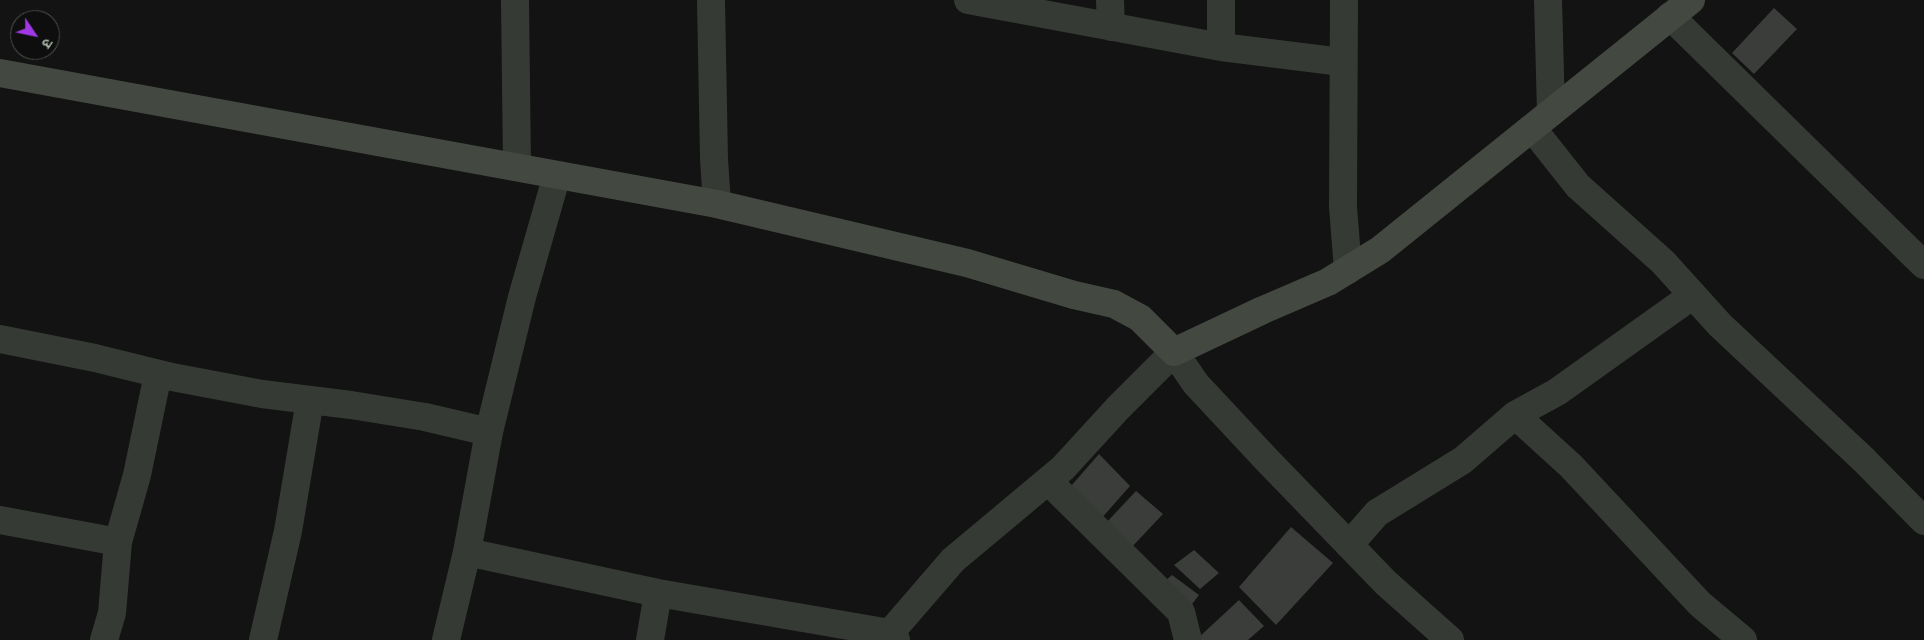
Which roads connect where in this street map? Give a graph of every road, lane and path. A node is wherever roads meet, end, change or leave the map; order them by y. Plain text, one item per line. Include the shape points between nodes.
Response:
1 (515, 0) edge
2 (711, 0) edge
3 (1110, 0) edge
4 (1221, 0) edge
5 (1344, 0) edge
6 (1548, 0) edge
7 (984, 2) edge
8 (1680, 8) edge
9 (1111, 27) junction
10 (1221, 47) junction
11 (1342, 62) junction
12 (0, 73) edge
13 (1542, 120) junction
14 (517, 168) junction
15 (558, 175) junction
16 (717, 204) junction
17 (1924, 265) edge
18 (1348, 270) junction
19 (1693, 295) junction
20 (0, 339) edge
21 (1174, 352) junction
22 (158, 374) junction
23 (310, 400) junction
24 (1515, 415) junction
25 (489, 432) junction
26 (1048, 481) junction
27 (0, 520) edge
28 (1924, 520) edge
29 (118, 542) junction
30 (1349, 545) junction
31 (467, 552) junction
32 (658, 593) junction
33 (1184, 637) edge
34 (890, 638) edge
35 (104, 640) edge
36 (263, 640) edge
37 (446, 640) edge
38 (650, 640) edge
39 (1450, 640) edge
40 (1743, 640) edge

1 - 14 street
2 - 16 street
3 - 9 street
4 - 10 street
5 - 11 street
6 - 13 street
7 - 9 street
8 - 13 street
8 - 17 street
9 - 10 street
10 - 11 street
11 - 18 street via 1343,206
12 - 14 street
13 - 18 street via 1380,250
13 - 19 street via 1578,186 1663,262
14 - 15 street
15 - 16 street
15 - 25 street via 522,298
16 - 21 street via 967,263 1114,304 1140,318
18 - 21 street
19 - 24 street via 1557,392
19 - 28 street via 1720,325
20 - 22 street
21 - 26 street
21 - 30 street via 1203,391
22 - 23 street
22 - 29 street
23 - 25 street via 425,417
23 - 36 street via 288,531
24 - 30 street via 1463,460 1377,512
24 - 40 street via 1571,466 1700,604
25 - 31 street
26 - 33 street via 1181,612
26 - 34 street via 952,560
27 - 29 street
29 - 35 street via 112,613
30 - 39 street
31 - 32 street
31 - 37 street
32 - 34 street
32 - 38 street

